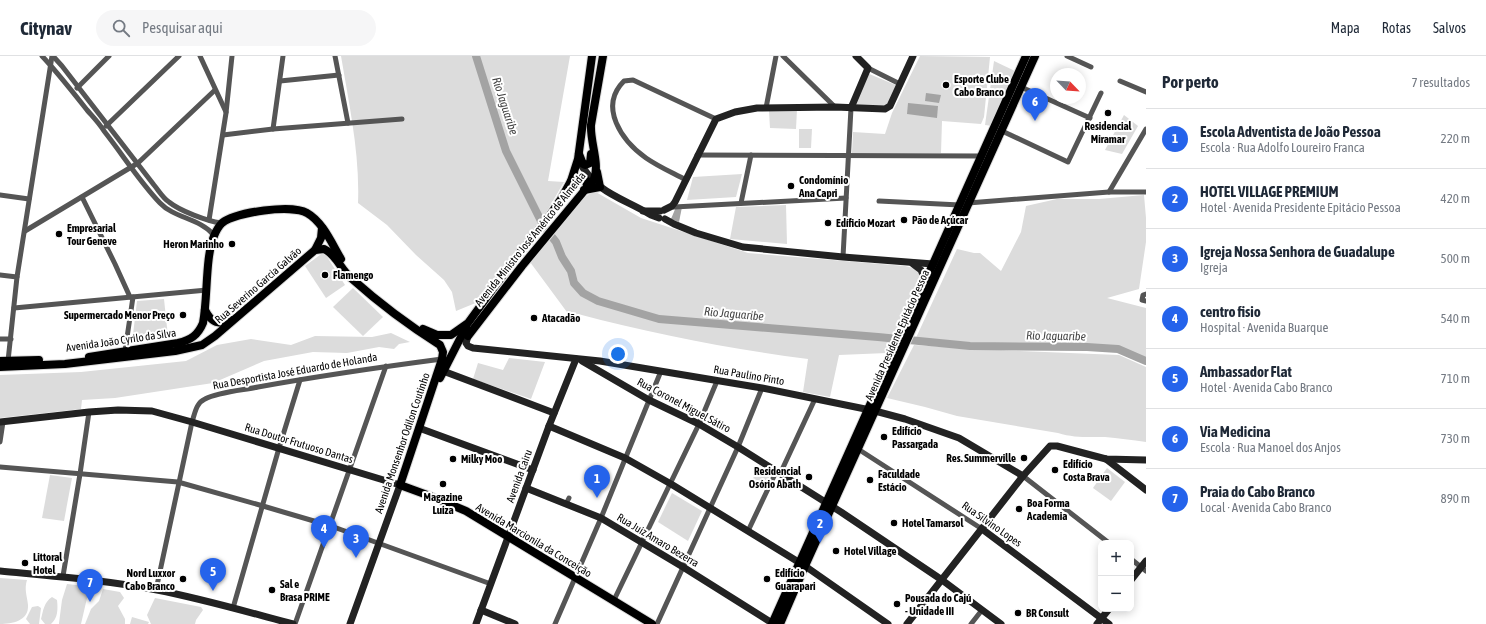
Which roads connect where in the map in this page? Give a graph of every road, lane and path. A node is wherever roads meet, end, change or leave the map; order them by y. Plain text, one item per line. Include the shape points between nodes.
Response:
1 (42, 56) edge
2 (53, 56) edge
3 (110, 56) edge
4 (179, 56) edge
5 (200, 56) edge
6 (232, 56) edge
7 (283, 56) edge
8 (335, 56) edge
9 (592, 56) edge
10 (603, 56) edge
11 (776, 56) edge
12 (783, 56) edge
13 (856, 56) edge
14 (914, 56) edge
15 (1026, 56) edge
16 (1035, 56) edge
17 (1067, 56) edge
18 (50, 65) junction
19 (1091, 67) dead end
20 (868, 68) junction
21 (339, 75) junction
22 (280, 81) junction
23 (1120, 81) dead end
24 (900, 84) junction
25 (79, 87) junction
26 (1021, 87) junction
27 (215, 90) junction
28 (73, 91) junction
29 (1146, 92) edge
30 (1101, 93) dead end
31 (766, 108) junction
32 (835, 108) junction
33 (851, 108) junction
34 (226, 113) junction
35 (1090, 118) junction
36 (402, 119) dead end
37 (716, 119) junction
38 (348, 123) junction
39 (108, 125) junction
40 (103, 129) junction
41 (273, 129) junction
42 (1146, 130) edge
43 (1002, 131) junction
44 (223, 135) junction
45 (592, 139) junction
46 (751, 155) junction
47 (578, 156) junction
48 (697, 156) junction
49 (848, 156) junction
50 (981, 156) junction
51 (138, 163) junction
52 (131, 167) junction
53 (596, 170) junction
54 (686, 180) junction
55 (571, 181) junction
56 (588, 186) junction
57 (600, 187) junction
58 (1109, 192) junction
59 (1146, 192) edge
60 (0, 195) edge
61 (82, 197) junction
62 (846, 198) junction
63 (29, 199) junction
64 (879, 201) dead end
65 (741, 203) junction
66 (964, 204) junction
67 (673, 205) junction
68 (663, 214) junction
69 (209, 220) junction
70 (221, 223) junction
71 (322, 228) junction
72 (25, 231) junction
73 (214, 235) junction
74 (315, 250) junction
75 (843, 257) junction
76 (913, 264) junction
77 (933, 264) junction
78 (0, 275) edge
79 (18, 278) junction
80 (926, 281) junction
81 (206, 290) junction
82 (1146, 294) edge
83 (132, 297) junction
84 (1146, 302) edge
85 (14, 308) junction
86 (206, 310) junction
87 (237, 316) junction
88 (468, 323) junction
89 (910, 324) junction
90 (215, 336) joint
91 (468, 336) joint
92 (0, 339) edge
93 (11, 339) junction
94 (125, 351) junction
95 (576, 358) junction
96 (442, 359) junction
97 (4, 361) edge
98 (600, 361) junction
99 (386, 366) junction
100 (0, 367) edge
101 (593, 367) junction
102 (661, 371) junction
103 (443, 372) junction
104 (300, 380) junction
105 (717, 380) junction
106 (762, 388) junction
107 (815, 399) junction
108 (428, 400) junction
109 (649, 400) junction
110 (871, 411) junction
111 (89, 412) junction
112 (554, 413) junction
113 (1, 422) edge
114 (192, 422) junction
115 (699, 424) junction
116 (549, 426) junction
117 (420, 428) junction
118 (0, 442) edge
119 (738, 447) junction
120 (279, 448) junction
121 (858, 449) junction
122 (625, 458) junction
123 (1106, 459) junction
124 (1146, 460) edge
125 (0, 467) edge
126 (350, 470) junction
127 (533, 470) junction
128 (778, 473) junction
129 (80, 474) junction
130 (1023, 476) junction
131 (178, 482) junction
132 (671, 484) junction
133 (400, 485) junction
134 (526, 488) junction
135 (1146, 490) edge
136 (829, 505) junction
137 (263, 506) junction
138 (710, 507) junction
139 (601, 518) junction
140 (331, 526) junction
141 (982, 529) junction
142 (748, 531) junction
143 (509, 537) junction
144 (1106, 540) edge
145 (642, 542) junction
146 (379, 544) junction
147 (1134, 561) edge
148 (802, 564) junction
149 (1144, 566) edge
150 (683, 567) junction
151 (0, 571) edge
152 (63, 576) junction
153 (1134, 577) edge
154 (575, 578) junction
155 (942, 580) junction
156 (491, 584) junction
157 (156, 590) junction
158 (614, 600) junction
159 (233, 608) junction
160 (481, 610) junction
161 (982, 610) junction
162 (1106, 612) edge
163 (1099, 621) edge
164 (294, 624) edge
165 (350, 624) edge
166 (476, 624) edge
167 (515, 624) edge
168 (555, 624) edge
169 (652, 624) edge
170 (657, 624) edge
171 (774, 624) edge
172 (888, 624) edge
173 (908, 624) edge
174 (971, 624) edge
175 (1001, 624) edge
176 (1109, 624) edge

1 - 18 street
2 - 18 street
2 - 25 street
3 - 25 street
4 - 39 street
5 - 27 street
6 - 34 street
7 - 22 street
8 - 21 street
9 - 47 main road, Avenida Ministro José Américo de Almeida
10 - 45 main road, Avenida Ministro José Américo de Almeida via 591,125
11 - 31 street
12 - 32 street
13 - 20 main road
14 - 24 main road
15 - 50 main road, Avenida Presidente Epitácio Pessoa
16 - 26 main road, Avenida Presidente Epitácio Pessoa
17 - 19 street
18 - 28 street
18 - 63 street
20 - 24 street
20 - 33 main road
21 - 22 street
21 - 38 street
22 - 41 street
23 - 29 street
24 - 33 main road via 887,109
25 - 28 street
25 - 39 street
26 - 35 street
26 - 43 main road, Avenida Presidente Epitácio Pessoa
27 - 34 street
27 - 51 street
28 - 40 street
30 - 35 street
31 - 32 main road
31 - 37 main road via 748,109
32 - 33 main road
33 - 49 street
34 - 44 street
35 - 43 street via 1068,162
36 - 38 street
37 - 48 main road
37 - 54 street via 633,80 624,81 615,92 612,108 617,126 623,135 645,157
38 - 41 street
39 - 40 street
39 - 51 street
40 - 52 street
41 - 44 street
42 - 58 street
43 - 66 main road, Avenida Presidente Epitácio Pessoa
44 - 69 street
45 - 47 main road via 590,163 584,165
45 - 53 main road, Avenida Ministro José Américo de Almeida
46 - 48 street
46 - 49 street
46 - 65 street
47 - 55 main road, Avenida Ministro José Américo de Almeida
47 - 56 main road
48 - 54 main road
49 - 50 street
49 - 62 street
50 - 66 main road, Avenida Presidente Epitácio Pessoa
51 - 52 street
51 - 69 street via 168,202
52 - 61 street
52 - 73 street via 161,204 209,229
53 - 56 main road, Avenida Ministro José Américo de Almeida
53 - 57 main road
54 - 67 main road
55 - 56 main road via 584,177
55 - 88 main road, Avenida Ministro José Américo de Almeida via 550,215
56 - 57 main road
56 - 57 main road
56 - 91 main road, Avenida Ministro José Américo de Almeida
57 - 68 main road via 644,211
58 - 59 street
58 - 66 street
60 - 63 street
61 - 72 street
61 - 83 street
62 - 65 street
62 - 75 street
63 - 72 street
64 - 66 street
65 - 67 street
66 - 77 main road, Avenida Presidente Epitácio Pessoa
66 - 89 main road, Avenida Presidente Epitácio Pessoa
67 - 68 main road
68 - 75 main road via 674,224 736,245
69 - 70 street
70 - 71 main road via 250,213 294,208 308,213
70 - 73 main road, Avenida João Cyrilo da Silva
71 - 74 main road via 321,238
71 - 88 main road, Avenida Ministro José Américo de Almeida via 352,273 415,324 432,334 443,336 456,332
72 - 79 street
73 - 81 main road, Avenida João Cyrilo da Silva
74 - 87 main road, Rua Severino Garcia Galvão
74 - 96 main road via 322,248 330,252 349,277 395,315 440,345
75 - 76 main road
76 - 77 main road
76 - 80 main road via 921,270
77 - 80 main road, Avenida Presidente Epitácio Pessoa
78 - 79 street
79 - 85 street
80 - 89 main road, Avenida Presidente Epitácio Pessoa
81 - 83 street
81 - 86 main road, Avenida João Cyrilo da Silva
82 - 84 street via 1142,299
83 - 85 street
83 - 94 street
85 - 93 street
86 - 87 main road via 208,317 217,323 228,322
86 - 94 main road, Avenida João Cyrilo da Silva via 200,330 187,341
87 - 90 main road, Rua Severino Garcia Galvão
88 - 103 main road
89 - 110 main road, Avenida Presidente Epitácio Pessoa
90 - 100 main road, Avenida João Cyrilo da Silva via 202,345 175,351 72,364
91 - 95 main road, Rua Paulino Pinto via 466,343 473,348
92 - 93 street
93 - 97 street
94 - 97 main road, Avenida João Cyrilo da Silva via 63,360
95 - 98 main road, Rua Paulino Pinto
95 - 101 main road, Rua Coronel Miguel Sátiro
95 - 112 main road, Avenida Cairu
96 - 99 street, Rua Desportista José Eduardo de Holanda
96 - 108 main road, Avenida Monsenhor Odilon Coutinho
98 - 101 main road
98 - 102 main road, Rua Paulino Pinto
99 - 104 street, Rua Desportista José Eduardo de Holanda
99 - 126 street
101 - 109 main road, Rua Coronel Miguel Sátiro
102 - 105 main road, Rua Paulino Pinto
102 - 109 street
103 - 108 main road
103 - 112 main road
104 - 114 street, Rua Desportista José Eduardo de Holanda via 207,398 200,403
104 - 120 street
105 - 106 main road, Rua Paulino Pinto
105 - 115 street
106 - 107 main road, Rua Paulino Pinto
106 - 119 street
107 - 110 main road, Rua Paulino Pinto
107 - 128 street
108 - 117 main road, Avenida Monsenhor Odilon Coutinho
109 - 115 main road, Rua Coronel Miguel Sátiro
109 - 122 street
110 - 121 main road, Avenida Presidente Epitácio Pessoa
110 - 130 main road, Rua Paulino Pinto via 905,419 959,438
110 - 136 main road, Avenida Presidente Epitácio Pessoa
111 - 113 main road
111 - 114 main road via 143,410
111 - 129 street
112 - 116 main road, Avenida Cairu
113 - 118 street
114 - 120 main road, Rua Doutor Frutuoso Dantas
114 - 131 street, Rua Desportista José Eduardo de Holanda
115 - 119 main road, Rua Coronel Miguel Sátiro
115 - 132 street
116 - 122 main road
116 - 127 main road, Avenida Cairu
117 - 127 main road
117 - 133 main road, Avenida Monsenhor Odilon Coutinho
119 - 128 main road, Rua Coronel Miguel Sátiro
119 - 138 street
120 - 126 main road, Rua Doutor Frutuoso Dantas
120 - 137 street
121 - 136 main road, Avenida Presidente Epitácio Pessoa
121 - 141 street, Rua Silvino Lopes
122 - 132 main road
122 - 139 street
123 - 124 main road
123 - 130 main road via 1052,445 1046,448
123 - 135 main road
125 - 129 street
126 - 133 main road, Rua Doutor Frutuoso Dantas
126 - 140 street
127 - 134 main road, Avenida Cairu
128 - 136 main road, Rua Coronel Miguel Sátiro
128 - 142 street
129 - 131 street
129 - 152 street
130 - 141 main road
130 - 144 street
131 - 137 street
131 - 157 street, Rua Desportista José Eduardo de Holanda
132 - 138 main road
132 - 145 street
133 - 143 main road, Avenida Marcionila da Conceição via 466,511
133 - 146 main road, Avenida Monsenhor Odilon Coutinho
134 - 139 main road, Rua Juiz Amaro Bezerra via 568,501
134 - 143 main road, Avenida Cairu
136 - 148 main road, Avenida Presidente Epitácio Pessoa
136 - 155 main road, Rua Coronel Miguel Sátiro
137 - 140 street
137 - 159 street
138 - 142 main road
138 - 150 street
139 - 145 main road, Rua Juiz Amaro Bezerra
139 - 154 street
140 - 146 street
140 - 164 street
141 - 155 main road
141 - 163 main road, Rua Silvino Lopes
142 - 148 main road
143 - 154 main road, Avenida Marcionila da Conceição
143 - 156 main road, Avenida Cairu
145 - 150 main road, Rua Juiz Amaro Bezerra
145 - 158 street
146 - 156 street
146 - 165 main road, Avenida Monsenhor Odilon Coutinho
147 - 149 street
148 - 171 main road, Avenida Presidente Epitácio Pessoa
148 - 172 main road
149 - 153 main road
150 - 170 street
150 - 171 main road, Rua Juiz Amaro Bezerra
151 - 152 main road
152 - 157 main road
154 - 158 main road, Avenida Marcionila da Conceição
154 - 168 street
155 - 161 main road, Rua Coronel Miguel Sátiro
155 - 173 main road
156 - 160 main road, Avenida Cairu
157 - 159 main road
158 - 169 main road, Avenida Marcionila da Conceição
159 - 164 main road
160 - 166 main road, Avenida Cairu
160 - 167 main road
161 - 174 street
161 - 175 main road, Rua Coronel Miguel Sátiro
162 - 163 main road
163 - 176 main road, Rua Silvino Lopes

